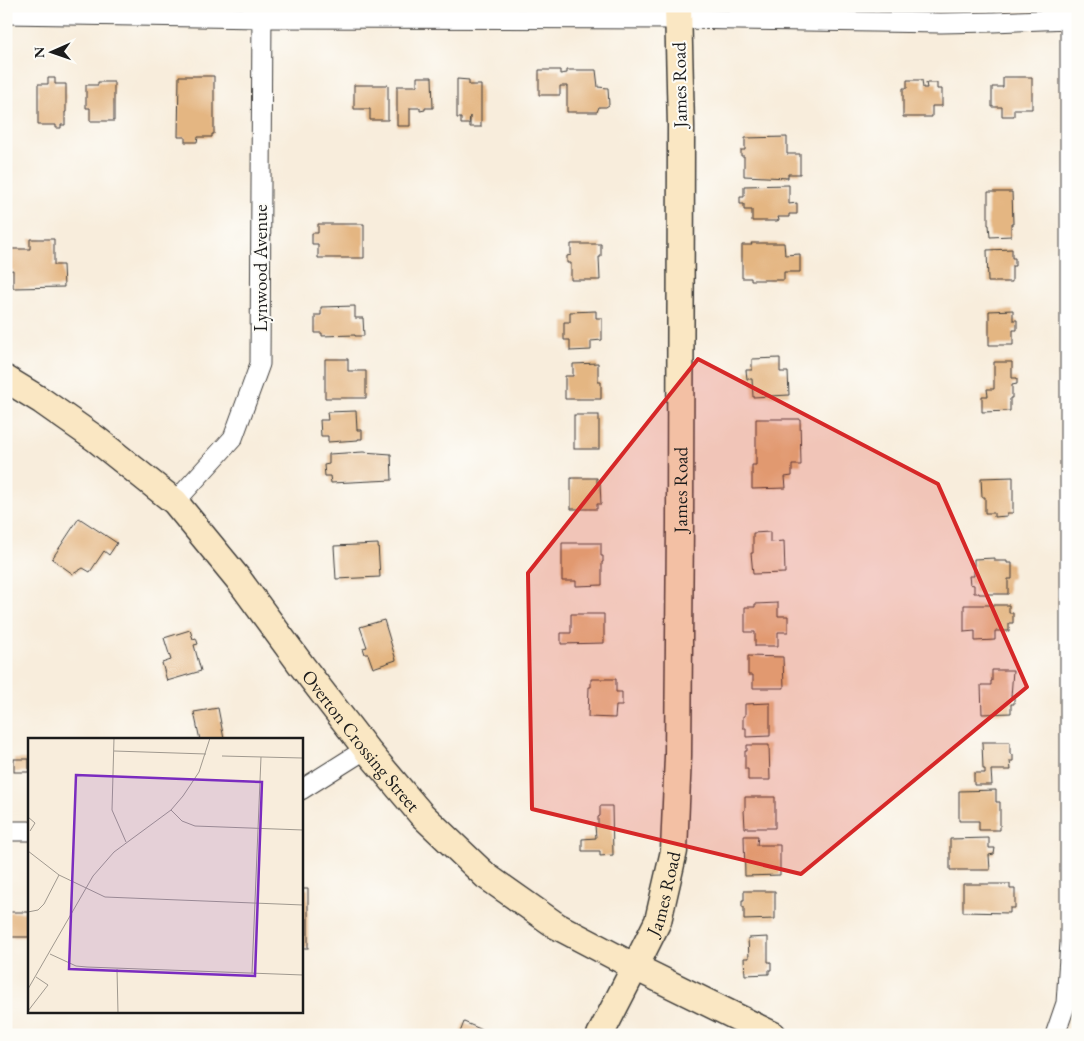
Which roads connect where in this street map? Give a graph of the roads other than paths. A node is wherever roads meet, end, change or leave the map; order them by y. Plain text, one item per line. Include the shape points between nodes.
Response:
1 (262, 12) edge
2 (678, 12) edge
3 (1070, 13) edge
4 (6, 14) edge
5 (6, 379) edge
6 (175, 502) junction
7 (366, 749) junction
8 (302, 789) edge
9 (6, 831) edge
10 (28, 831) edge
11 (635, 967) junction
12 (600, 1035) edge
13 (773, 1035) edge
14 (1055, 1035) edge

1 - 2 street
1 - 4 street
1 - 6 street, Lynwood Avenue via 260,364 233,438
2 - 3 street via 941,23
2 - 11 main road, James Road via 681,126 680,524 674,851 658,921
3 - 14 street via 1070,942 1066,1003
5 - 6 main road, Overton Crossing Street via 96,439
6 - 7 main road, Overton Crossing Street via 239,580
7 - 8 street
7 - 11 main road, Overton Crossing Street via 421,814 486,876 557,926
9 - 10 street
11 - 12 main road, James Road
11 - 13 main road, Overton Crossing Street

